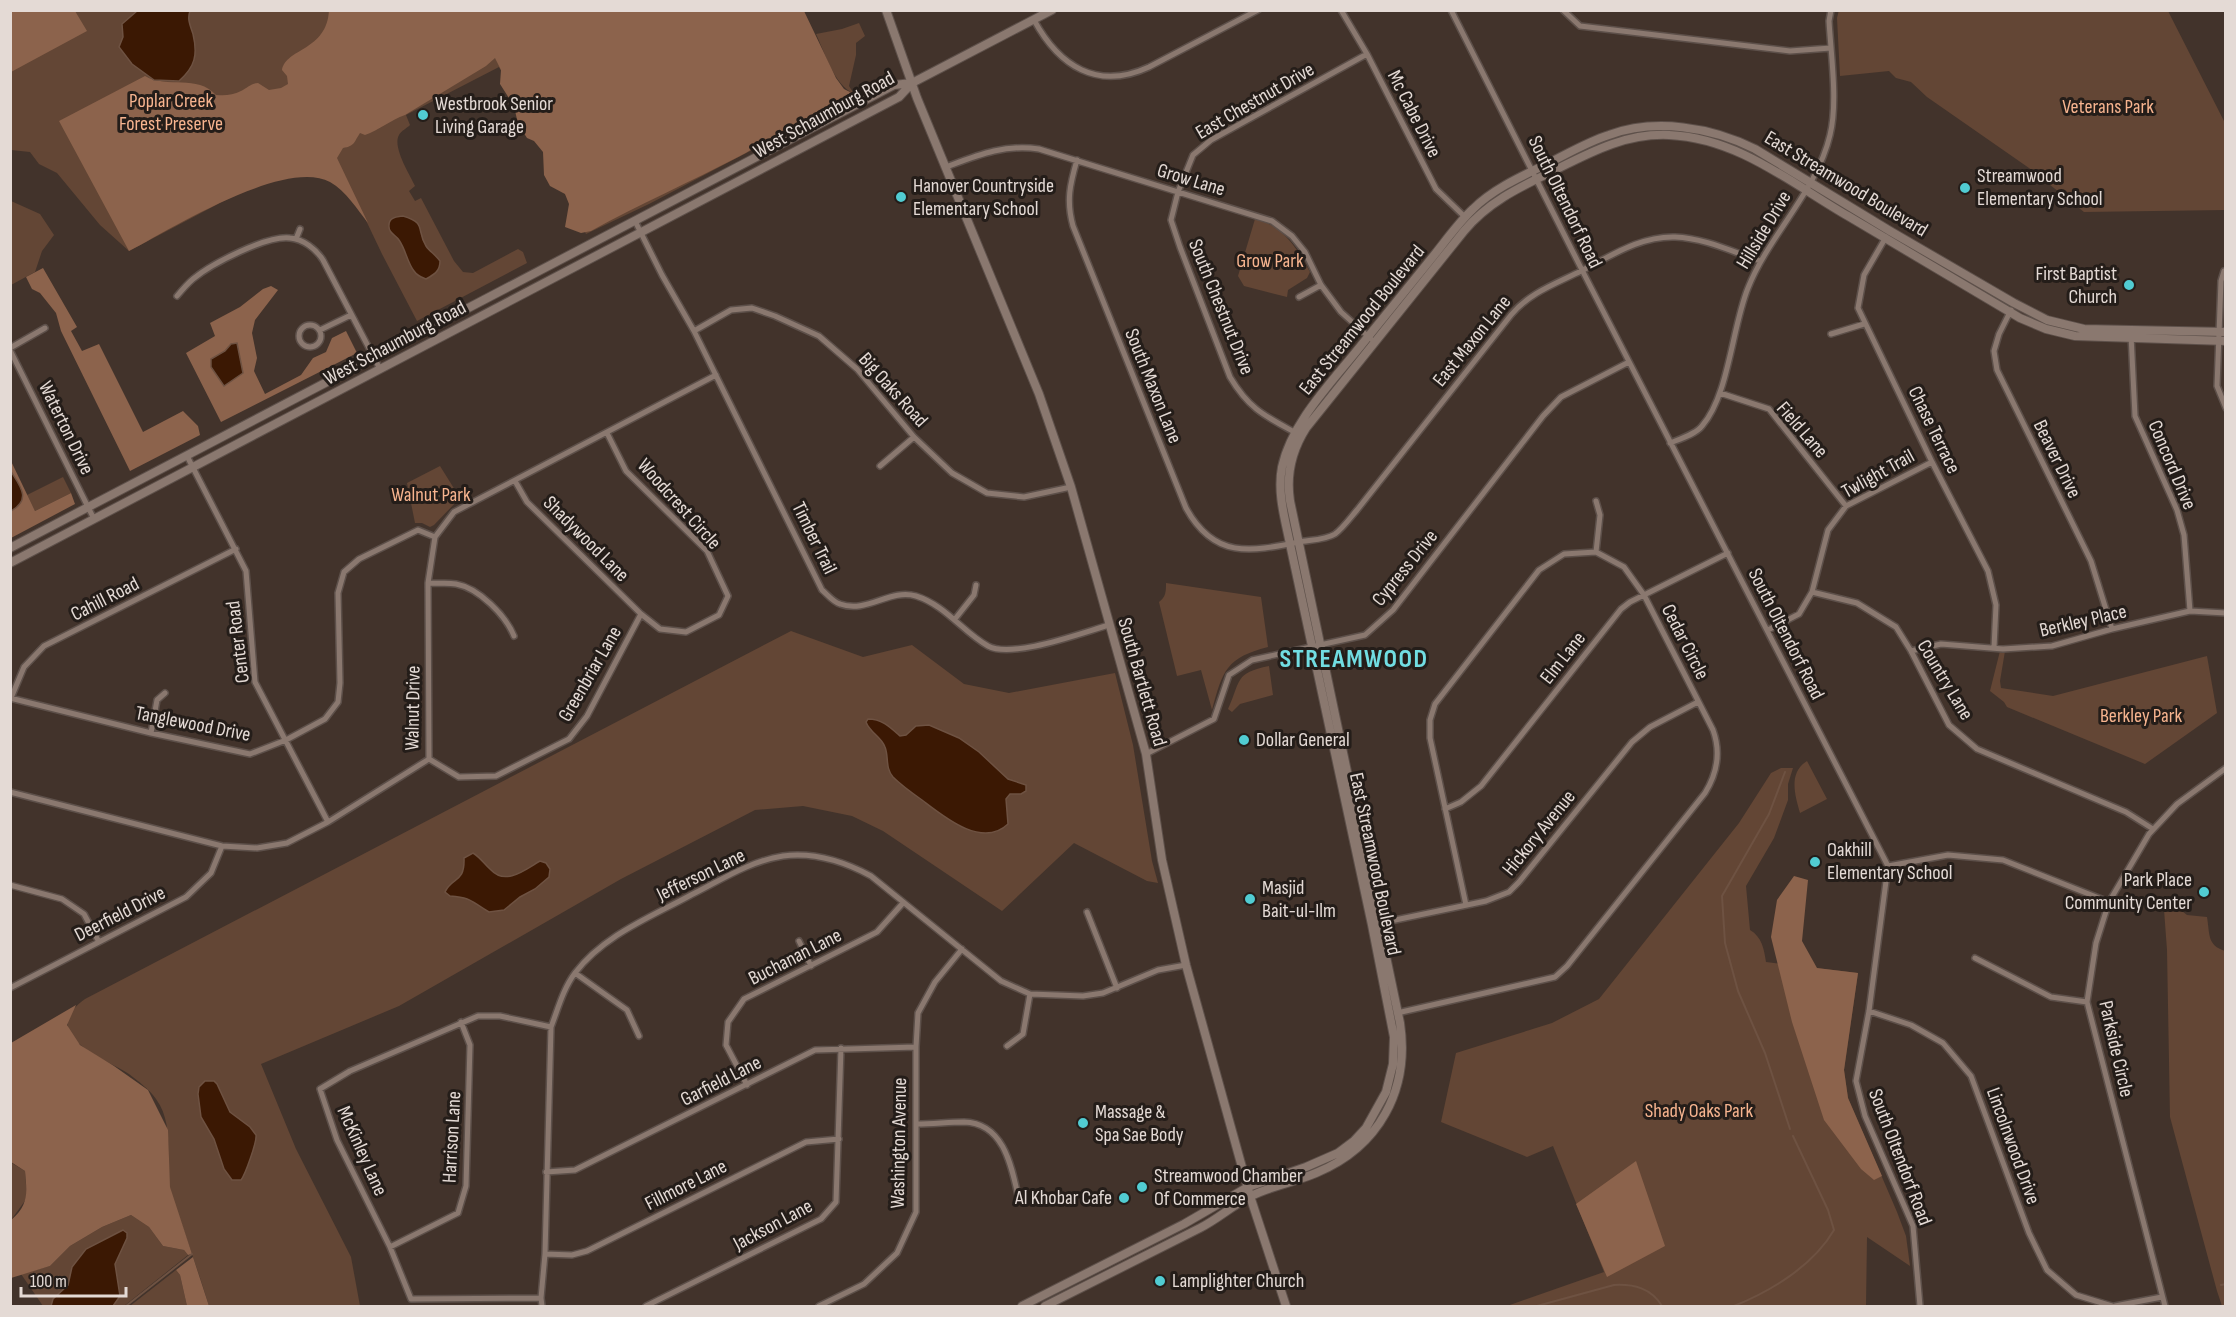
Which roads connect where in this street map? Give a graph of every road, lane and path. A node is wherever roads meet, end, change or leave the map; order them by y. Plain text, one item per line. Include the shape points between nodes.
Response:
1 (886, 10) edge
2 (1052, 10) edge
3 (1258, 10) edge
4 (1341, 10) edge
5 (1451, 10) edge
6 (1563, 10) edge
7 (1831, 10) edge
8 (1034, 20) junction
9 (1831, 48) junction
10 (1367, 54) junction
11 (912, 83) junction
12 (1077, 160) junction
13 (946, 167) junction
14 (1535, 175) junction
15 (1810, 181) junction
16 (1804, 190) junction
17 (1178, 192) junction
18 (1468, 220) junction
19 (635, 221) junction
20 (300, 229) dead end
21 (641, 232) junction
22 (1888, 235) junction
23 (296, 240) junction
24 (1760, 261) junction
25 (1582, 270) junction
26 (2224, 271) edge
27 (1321, 285) junction
28 (177, 296) dead end
29 (1299, 297) dead end
30 (2014, 303) junction
31 (2010, 312) junction
32 (351, 315) junction
33 (1864, 324) junction
34 (45, 328) dead end
35 (320, 330) junction
36 (694, 331) junction
37 (1831, 334) dead end
38 (2131, 334) junction
39 (2222, 337) edge
40 (1372, 340) junction
41 (10, 349) edge
42 (373, 358) junction
43 (1629, 362) junction
44 (380, 369) junction
45 (716, 375) junction
46 (1720, 393) junction
47 (2226, 408) edge
48 (607, 433) junction
49 (1298, 434) junction
50 (914, 437) junction
51 (1670, 444) junction
52 (187, 456) junction
53 (1932, 462) junction
54 (880, 466) dead end
55 (193, 467) junction
56 (515, 481) junction
57 (1071, 488) junction
58 (1596, 501) dead end
59 (1846, 506) junction
60 (88, 507) junction
61 (94, 519) junction
62 (435, 537) junction
63 (1294, 543) junction
64 (10, 548) edge
65 (236, 549) junction
66 (1596, 552) junction
67 (1728, 553) junction
68 (10, 563) edge
69 (428, 583) junction
70 (976, 585) dead end
71 (1812, 591) junction
72 (1644, 595) junction
73 (2190, 612) junction
74 (641, 614) junction
75 (2226, 614) edge
76 (955, 619) junction
77 (1109, 625) junction
78 (2112, 629) junction
79 (1768, 630) junction
80 (514, 636) dead end
81 (1316, 645) junction
82 (1994, 648) junction
83 (1911, 651) junction
84 (165, 693) dead end
85 (11, 698) edge
86 (1698, 702) junction
87 (151, 733) junction
88 (286, 741) junction
89 (1146, 754) junction
90 (429, 759) junction
91 (2226, 768) edge
92 (10, 792) edge
93 (1445, 809) junction
94 (328, 822) junction
95 (2153, 829) junction
96 (222, 846) junction
97 (1888, 866) junction
98 (10, 885) edge
99 (2109, 902) junction
100 (903, 903) junction
101 (1466, 905) junction
102 (1087, 912) dead end
103 (1376, 924) junction
104 (799, 941) dead end
105 (99, 942) junction
106 (962, 949) junction
107 (1975, 958) dead end
108 (1186, 964) junction
109 (811, 966) junction
110 (575, 973) junction
111 (10, 988) edge
112 (1117, 988) junction
113 (1030, 994) junction
114 (2087, 1002) junction
115 (1869, 1011) junction
116 (1394, 1014) junction
117 (461, 1022) junction
118 (551, 1027) junction
119 (639, 1036) dead end
120 (1007, 1046) dead end
121 (916, 1047) junction
122 (841, 1048) junction
123 (747, 1085) junction
124 (917, 1124) junction
125 (839, 1139) junction
126 (546, 1172) junction
127 (1248, 1186) junction
128 (1250, 1196) junction
129 (1020, 1200) dead end
130 (390, 1247) junction
131 (545, 1254) junction
132 (2162, 1297) junction
133 (541, 1298) junction
134 (1026, 1305) edge
135 (542, 1306) edge
136 (646, 1306) edge
137 (821, 1306) edge
138 (1045, 1306) edge
139 (1286, 1306) edge
140 (1920, 1306) edge
141 (2113, 1306) edge
142 (2165, 1306) edge

1 - 11 main road, South Bartlett Road
2 - 8 main road
3 - 8 street via 1149,68 1118,76 1091,74 1071,65 1053,50
4 - 10 street, Mc Cabe Drive
5 - 14 street, South Oltendorf Road
6 - 9 street via 1580,26 1790,51
7 - 9 street, Hillside Drive
8 - 11 main road
9 - 15 street, Hillside Drive via 1833,118 1826,152
10 - 17 street, East Chestnut Drive via 1211,140 1193,155
10 - 18 street, Mc Cabe Drive via 1436,189
11 - 13 main road, South Bartlett Road
11 - 19 main road, West Schaumburg Road via 894,85
11 - 21 main road, West Schaumburg Road via 899,97
12 - 13 street, Grow Lane via 1049,151 1012,147 988,151
12 - 17 street, Grow Lane
12 - 63 street, South Maxon Lane via 1068,190 1073,226 1190,515 1204,532 1227,546 1253,550
13 - 57 main road, South Bartlett Road via 1039,394
14 - 15 main road, East Streamwood Boulevard via 1609,135 1669,127 1740,141
14 - 16 main road, East Streamwood Boulevard via 1609,144 1668,135 1737,150
14 - 18 main road, East Streamwood Boulevard via 1491,195
14 - 25 street, South Oltendorf Road
15 - 16 street, Hillside Drive
15 - 22 main road, East Streamwood Boulevard
16 - 22 main road, East Streamwood Boulevard
16 - 24 street, Hillside Drive
17 - 27 street, Grow Lane via 1272,220 1305,252
17 - 49 street, South Chestnut Drive via 1172,220 1230,377 1258,411
18 - 40 main road, East Streamwood Boulevard
19 - 21 street, Timber Trail
19 - 42 main road, West Schaumburg Road
20 - 23 street
21 - 36 street, Timber Trail
21 - 44 main road, West Schaumburg Road
22 - 30 main road, East Streamwood Boulevard
22 - 31 main road, East Streamwood Boulevard
22 - 33 street, Chase Terrace via 1864,275 1858,308
23 - 28 street via 261,242 195,277
23 - 32 street via 319,254
24 - 25 street, East Maxon Lane via 1685,238 1659,238 1630,246
24 - 46 street, Hillside Drive via 1739,311
25 - 43 street, South Oltendorf Road
25 - 63 street, East Maxon Lane via 1520,304 1333,535
26 - 39 street
27 - 29 street
27 - 40 street, Grow Lane via 1341,312
30 - 31 street, Beaver Drive
30 - 38 main road, East Streamwood Boulevard via 2068,326
31 - 38 main road, East Streamwood Boulevard via 2064,334
31 - 78 street, Beaver Drive via 1994,351 1997,370 2091,561
32 - 35 street
32 - 42 street
33 - 37 street
33 - 53 street, Chase Terrace
34 - 41 street
35 - 35 street via 307,325 301,330 300,340 315,345 320,340
36 - 45 street, Timber Trail
36 - 50 street, Big Oaks Road via 730,310 752,308 819,336 857,369
38 - 39 main road, East Streamwood Boulevard
38 - 73 street, Concord Drive via 2134,416 2177,510 2184,535
39 - 47 street via 2217,386
40 - 49 main road, East Streamwood Boulevard
41 - 60 street, Waterton Drive
42 - 44 street
42 - 52 main road, West Schaumburg Road
43 - 51 street, South Oltendorf Road
43 - 81 street, Cypress Drive via 1561,397 1393,610 1365,634
44 - 55 main road, West Schaumburg Road
45 - 48 street, Walnut Drive
45 - 76 street, Timber Trail via 822,590 838,604 855,608 898,595 914,596
46 - 51 street, Hillside Drive via 1702,427
46 - 59 street, Field Lane via 1769,409
48 - 56 street, Walnut Drive
48 - 74 street, Woodcrest Circle via 626,471 707,551 728,596 719,615 686,632 660,629
49 - 63 main road, East Streamwood Boulevard via 1283,464 1280,483
50 - 54 street
50 - 57 street, Big Oaks Road via 952,473 987,493 1024,497
51 - 67 street, South Oltendorf Road
52 - 55 street, Center Road
52 - 60 main road, West Schaumburg Road
53 - 59 street, Twlight Trail
53 - 82 street, Chase Terrace via 1992,581 1996,605
55 - 61 main road, West Schaumburg Road
55 - 65 street, Center Road
56 - 62 street, Walnut Drive via 454,512
56 - 74 street, Shadywood Lane via 527,502
57 - 77 main road, South Bartlett Road
58 - 66 street via 1600,515
59 - 71 street, Twlight Trail via 1828,530
60 - 61 street, Waterton Drive
60 - 64 main road, West Schaumburg Road
61 - 68 main road, West Schaumburg Road
62 - 69 street, Walnut Drive
62 - 88 street, Tanglewood Drive via 418,530 359,559 344,572 338,593 338,702 325,719
63 - 81 main road, East Streamwood Boulevard
65 - 85 street, Cahill Road via 44,646 24,667
65 - 88 street, Center Road via 246,571 255,682
66 - 72 street, Cedar Circle via 1624,567
66 - 93 street via 1564,554 1539,570 1435,704 1430,738
67 - 72 street, Elm Lane
67 - 79 street, South Oltendorf Road
69 - 80 street via 458,584 479,594 509,624
69 - 90 street, Walnut Drive
70 - 76 street via 974,595
71 - 79 street, Twlight Trail via 1799,614
71 - 83 street, Country Lane via 1857,603 1896,627
72 - 86 street, Cedar Circle
72 - 93 street, Elm Lane via 1621,609 1481,786
73 - 75 street, Berkley Place
73 - 78 street, Berkley Place
74 - 90 street, Greenbriar Lane via 587,716 569,739 496,776 459,777
76 - 77 street, Timber Trail via 989,646 1008,651
77 - 89 main road, South Bartlett Road
78 - 82 street, Berkley Place via 2052,646
79 - 97 street, South Oltendorf Road
81 - 89 street, Cypress Drive via 1252,660 1229,675 1214,719
81 - 103 main road, East Streamwood Boulevard
82 - 83 street, Berkley Place via 1941,644
83 - 95 street, Country Lane via 1949,725 1977,750 2127,812
84 - 87 street via 157,700
85 - 87 street, Tanglewood Drive
86 - 101 street, Hickory Avenue via 1650,727 1632,742 1515,887 1502,896
86 - 116 street, Cedar Circle via 1717,743 1717,764 1710,786 1567,966 1555,976 1539,981
87 - 88 street, Tanglewood Drive via 250,754
88 - 94 street, Center Road
89 - 108 main road, South Bartlett Road via 1162,860
90 - 94 street, Walnut Drive
91 - 95 street, Parkside Circle via 2177,804
92 - 96 street, Walnut Drive
93 - 101 street
94 - 96 street, Walnut Drive via 287,843 257,848
95 - 99 street, Parkside Circle
96 - 105 street, Deerfield Drive via 211,873 186,897
97 - 99 street via 1948,855 2003,860
97 - 115 street, South Oltendorf Road
98 - 105 street via 62,899 84,914
99 - 114 street, Parkside Circle via 2096,943
100 - 106 street, Jefferson Lane
100 - 109 street, Buchanan Lane via 877,932
100 - 110 street, Jefferson Lane via 850,864 784,856 748,866 621,932
101 - 103 street, Hickory Avenue
102 - 112 street
103 - 116 main road, East Streamwood Boulevard
104 - 109 street
105 - 111 street, Deerfield Drive
106 - 113 street, Jefferson Lane via 1002,981
106 - 121 street, Washington Avenue via 924,999 918,1013
107 - 114 street via 2050,997
108 - 112 street, Jefferson Lane via 1158,970
108 - 127 main road, South Bartlett Road
109 - 123 street, Buchanan Lane via 744,999 728,1022 726,1045
110 - 118 street, Jefferson Lane
110 - 119 street via 627,1010
112 - 113 street, Jefferson Lane via 1083,996
113 - 120 street via 1023,1034
114 - 132 street, Parkside Circle
115 - 140 street, South Oltendorf Road via 1856,1081 1866,1116 1913,1226
115 - 141 street, Lincolnwood Drive via 1911,1025 1943,1043 1971,1076 2029,1233 2047,1270 2076,1294
116 - 127 main road, East Streamwood Boulevard via 1392,1072 1366,1128 1332,1156
116 - 128 main road, East Streamwood Boulevard via 1402,1038 1401,1073 1392,1102 1371,1134 1350,1155 1328,1168
117 - 118 street, McKinley Lane via 478,1016 500,1016
117 - 130 street, Harrison Lane via 470,1045 466,1186 458,1213
117 - 130 street, McKinley Lane via 350,1071 321,1089 337,1140
118 - 126 street, Jefferson Lane
121 - 122 street, Garfield Lane
121 - 124 street, Washington Avenue
122 - 123 street, Garfield Lane via 815,1050
122 - 125 street, Jackson Lane
123 - 126 street, Garfield Lane via 575,1170
124 - 129 street via 967,1122 990,1129 1000,1140
124 - 137 street, Washington Avenue via 916,1212 897,1253 864,1284
125 - 131 street, Fillmore Lane via 806,1142 587,1251
125 - 136 street, Jackson Lane via 836,1202 821,1219
126 - 131 street, Jefferson Lane
127 - 128 main road, South Bartlett Road
127 - 134 main road, East Streamwood Boulevard via 1171,1231
128 - 138 main road, East Streamwood Boulevard via 1201,1227
128 - 139 main road, South Bartlett Road
130 - 133 street, McKinley Lane via 411,1299
131 - 133 street, Jefferson Lane
132 - 141 street, Lincolnwood Drive
132 - 142 street, Parkside Circle
133 - 135 street, Jefferson Lane

